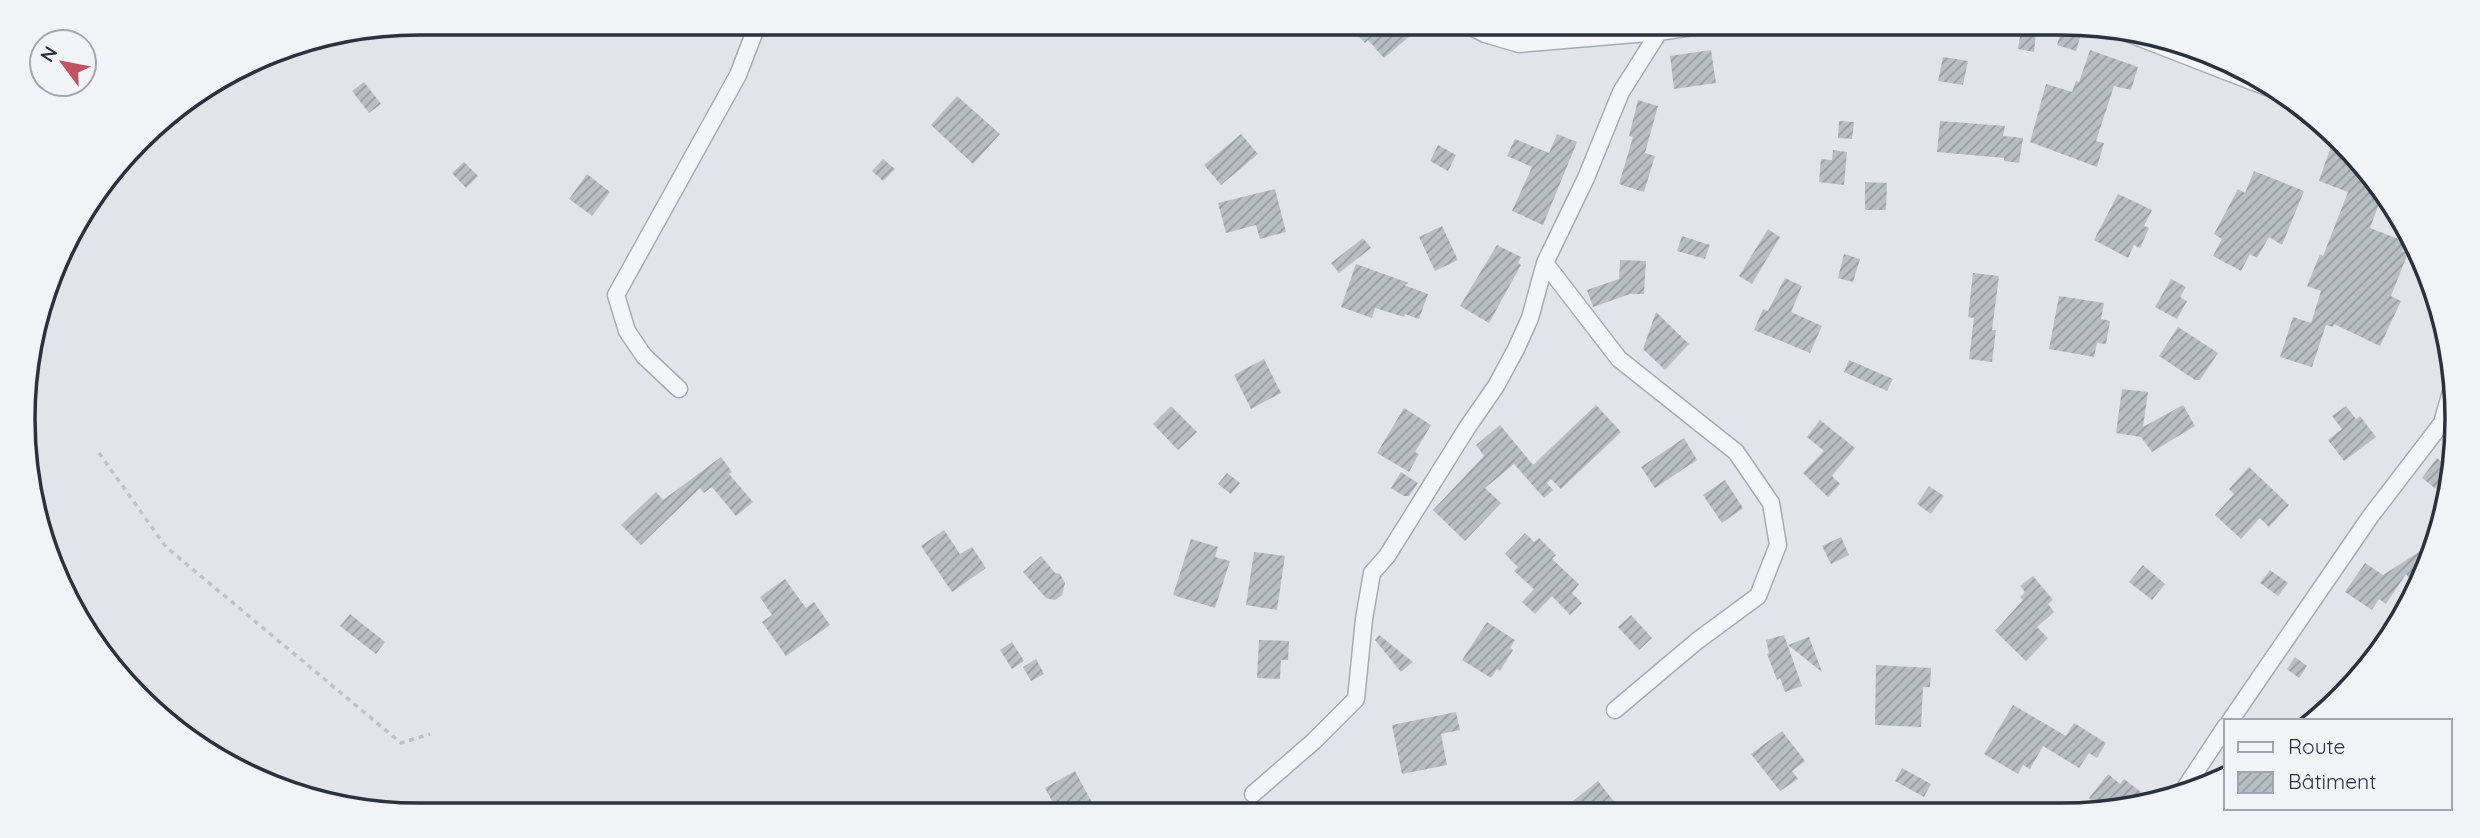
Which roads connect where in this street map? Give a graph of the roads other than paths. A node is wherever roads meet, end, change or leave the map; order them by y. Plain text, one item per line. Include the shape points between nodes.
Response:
1 (753, 35) edge
2 (1488, 35) edge
3 (1624, 35) edge
4 (1657, 35) edge
5 (2184, 55) edge
6 (2212, 66) edge
7 (1545, 263) junction
8 (679, 389) dead end
9 (2445, 428) edge
10 (1615, 710) dead end
11 (2231, 719) edge
12 (2224, 729) edge
13 (2190, 781) edge
14 (1254, 794) dead end

1 - 8 street via 738,75 616,295 627,331 644,356
2 - 3 street via 1519,44
4 - 7 street via 1621,92
5 - 6 street
7 - 10 street via 1619,359 1736,452 1771,503 1777,545 1758,596
7 - 14 street via 1530,318 1496,386 1372,573 1356,699
9 - 11 street via 2370,517
12 - 13 street

